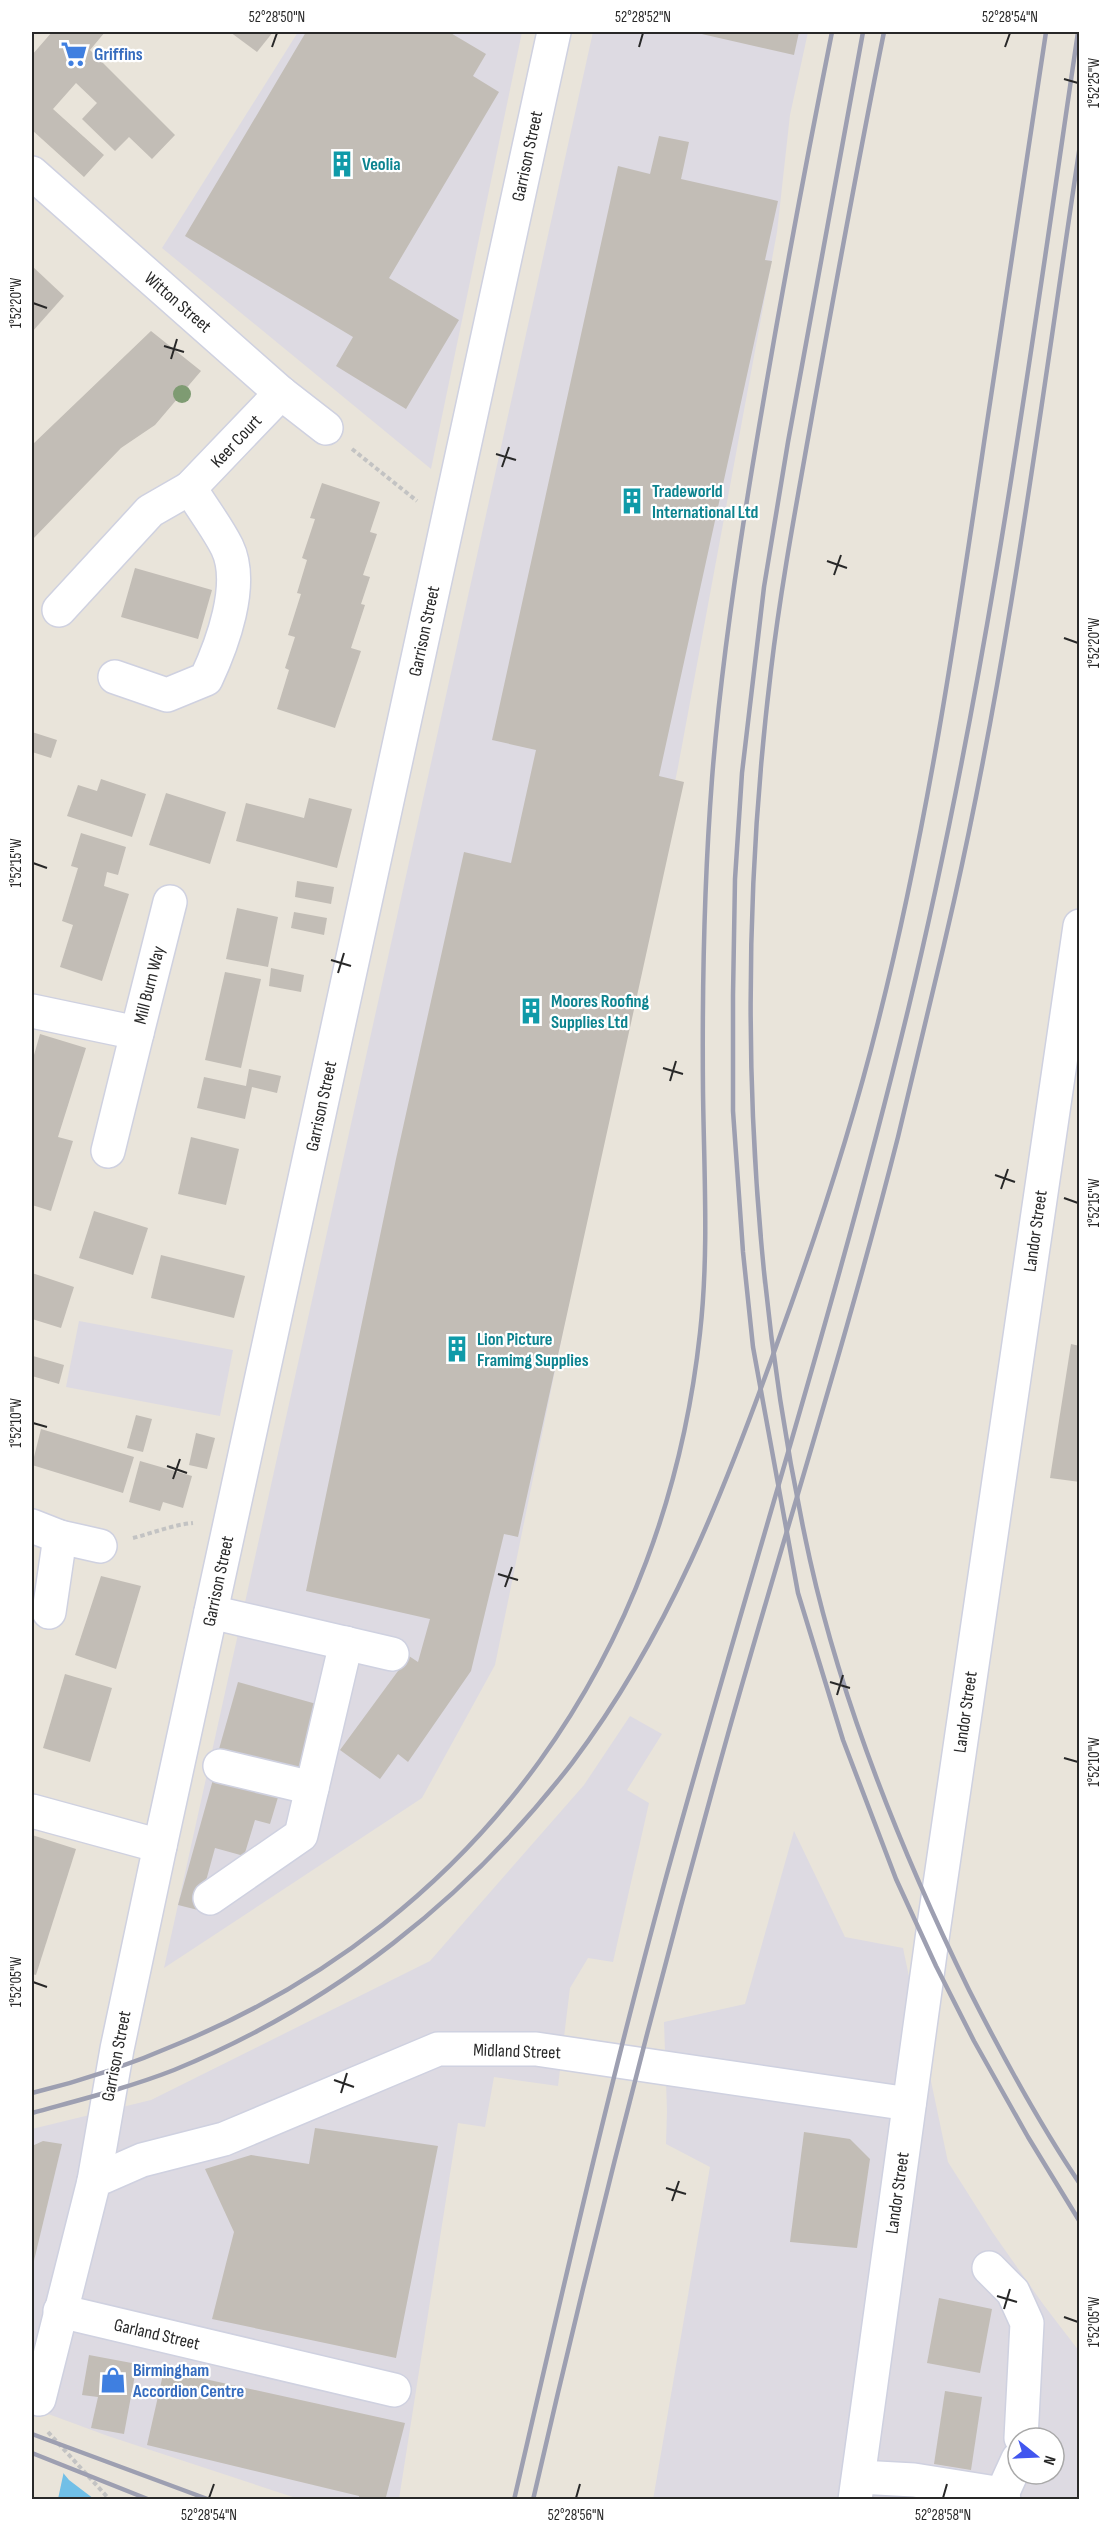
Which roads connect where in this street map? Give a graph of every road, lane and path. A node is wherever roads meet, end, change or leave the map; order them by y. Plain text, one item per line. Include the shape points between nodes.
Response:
1 (554, 32) edge
2 (32, 173) edge
3 (281, 393) junction
4 (326, 428) joint
5 (190, 488) junction
6 (447, 526) junction
7 (59, 610) dead end
8 (115, 677) dead end
9 (170, 902) dead end
10 (1080, 926) edge
11 (32, 1011) edge
12 (137, 1033) junction
13 (108, 1151) dead end
14 (230, 1526) junction
15 (46, 1532) edge
16 (100, 1546) joint
17 (49, 1612) dead end
18 (211, 1612) junction
19 (346, 1643) junction
20 (392, 1654) dead end
21 (220, 1766) dead end
22 (312, 1788) junction
23 (32, 1811) edge
24 (160, 1846) junction
25 (210, 1898) dead end
26 (909, 2104) junction
27 (94, 2181) junction
28 (989, 2268) dead end
29 (60, 2311) junction
30 (394, 2391) dead end
31 (39, 2399) dead end
32 (1022, 2426) edge
33 (47, 2431) dead end
34 (857, 2488) edge
35 (1003, 2497) edge
36 (110, 2499) edge

1 - 6 street, Garrison Street
2 - 3 street, Witton Street
3 - 4 street, Witton Street
3 - 5 street, Keer Court
4 - 6 path
5 - 7 street, Keer Court via 150,512
5 - 8 street via 228,549 235,590 219,650 206,680 167,695
6 - 14 street, Garrison Street
9 - 12 street, Mill Burn Way
10 - 26 street, Landor Street
11 - 12 street, Mill Burn Way
12 - 13 street
14 - 16 path via 202,1522 177,1525
14 - 18 street, Garrison Street
15 - 16 street
15 - 17 street
18 - 19 street
18 - 24 street, Garrison Street
19 - 20 street
19 - 22 street
21 - 22 street
22 - 25 street via 302,1835
23 - 24 street
24 - 27 street, Garrison Street
26 - 27 street, Midland Street via 536,2049 438,2049 224,2139 142,2160
26 - 34 street, Landor Street
27 - 29 street, Garrison Street
28 - 32 street via 1014,2292 1027,2323
29 - 30 street, Garland Street
29 - 31 street, Garrison Street
33 - 36 path
34 - 35 street via 914,2480

